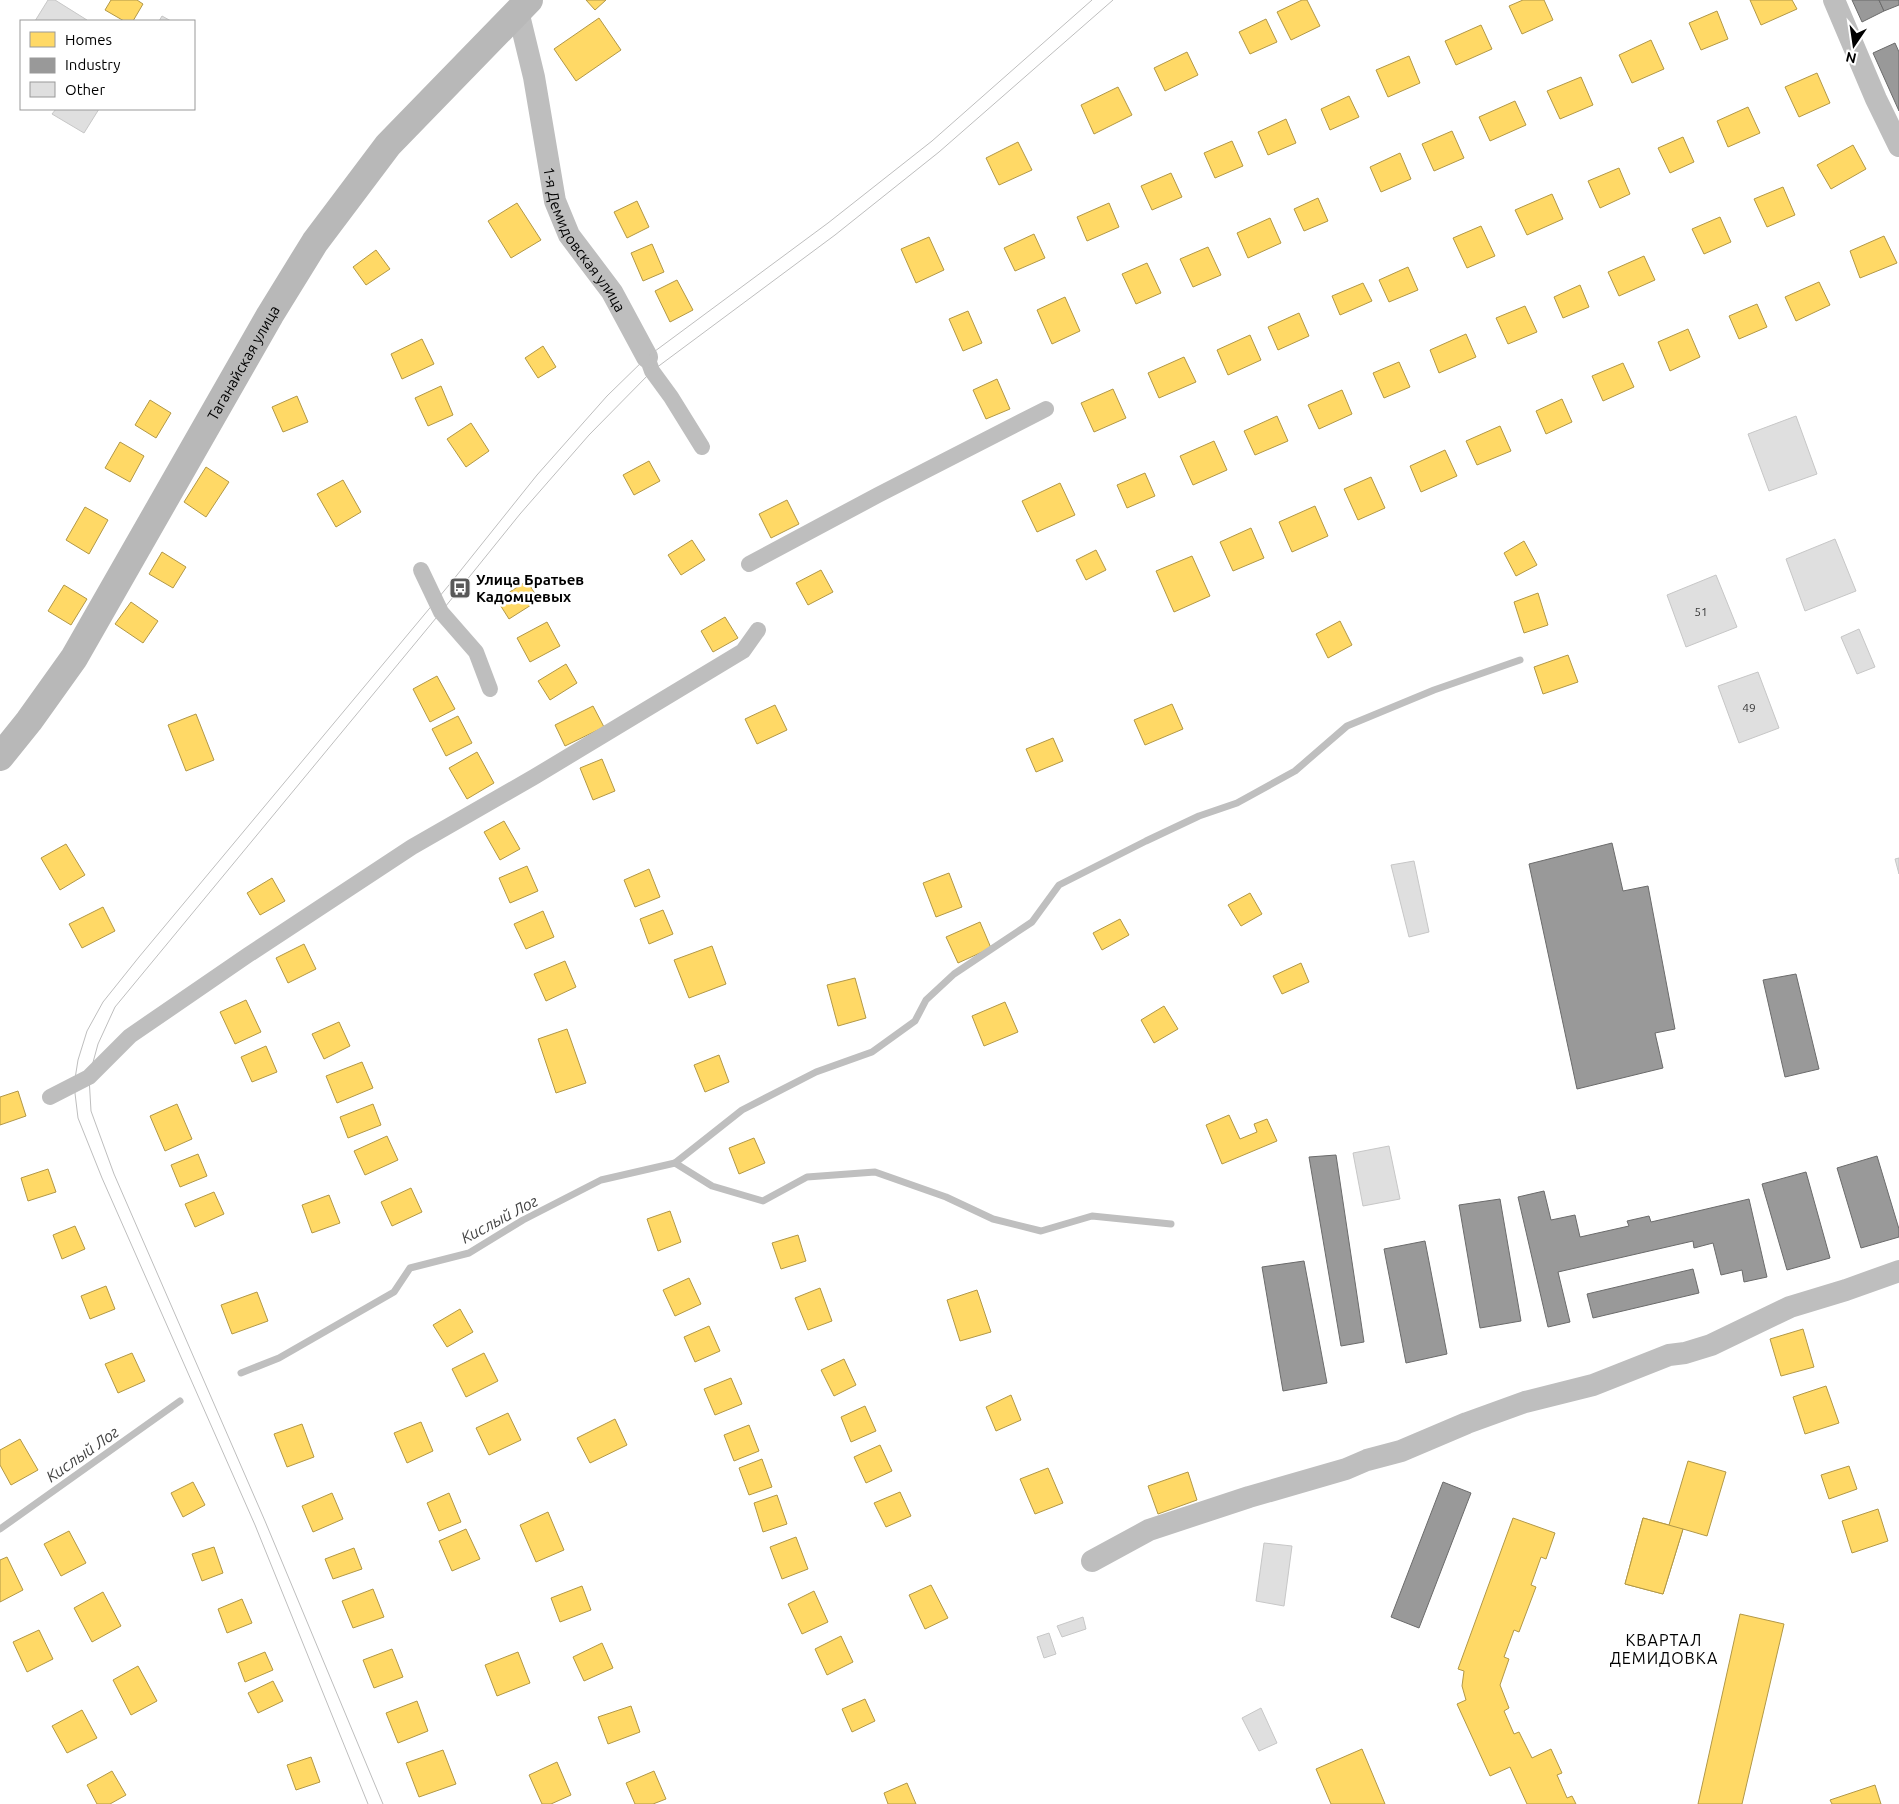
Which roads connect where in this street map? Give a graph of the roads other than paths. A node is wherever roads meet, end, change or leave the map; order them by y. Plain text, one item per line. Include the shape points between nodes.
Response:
1 (1834, 0) edge
2 (524, 6) edge
3 (1899, 146) edge
4 (647, 357) joint
5 (1046, 408) dead end
6 (702, 446) dead end
7 (749, 564) dead end
8 (421, 570) dead end
9 (758, 630) dead end
10 (490, 689) dead end
11 (0, 757) edge
12 (50, 1097) dead end
13 (1899, 1271) edge
14 (1092, 1561) dead end

1 - 3 street
2 - 4 street, 1-я Демидовская улица via 555,200 570,235 612,292
2 - 11 main road, Таганайская улица via 388,145 315,242 74,658
4 - 6 street, 1-я Демидовская улица via 652,371
5 - 7 street
8 - 10 street via 441,612 476,652
9 - 12 street via 743,651 404,852 130,1036 89,1077
13 - 14 street via 1790,1307 1710,1345 1668,1355 1593,1385 1525,1402 1401,1451 1150,1530

